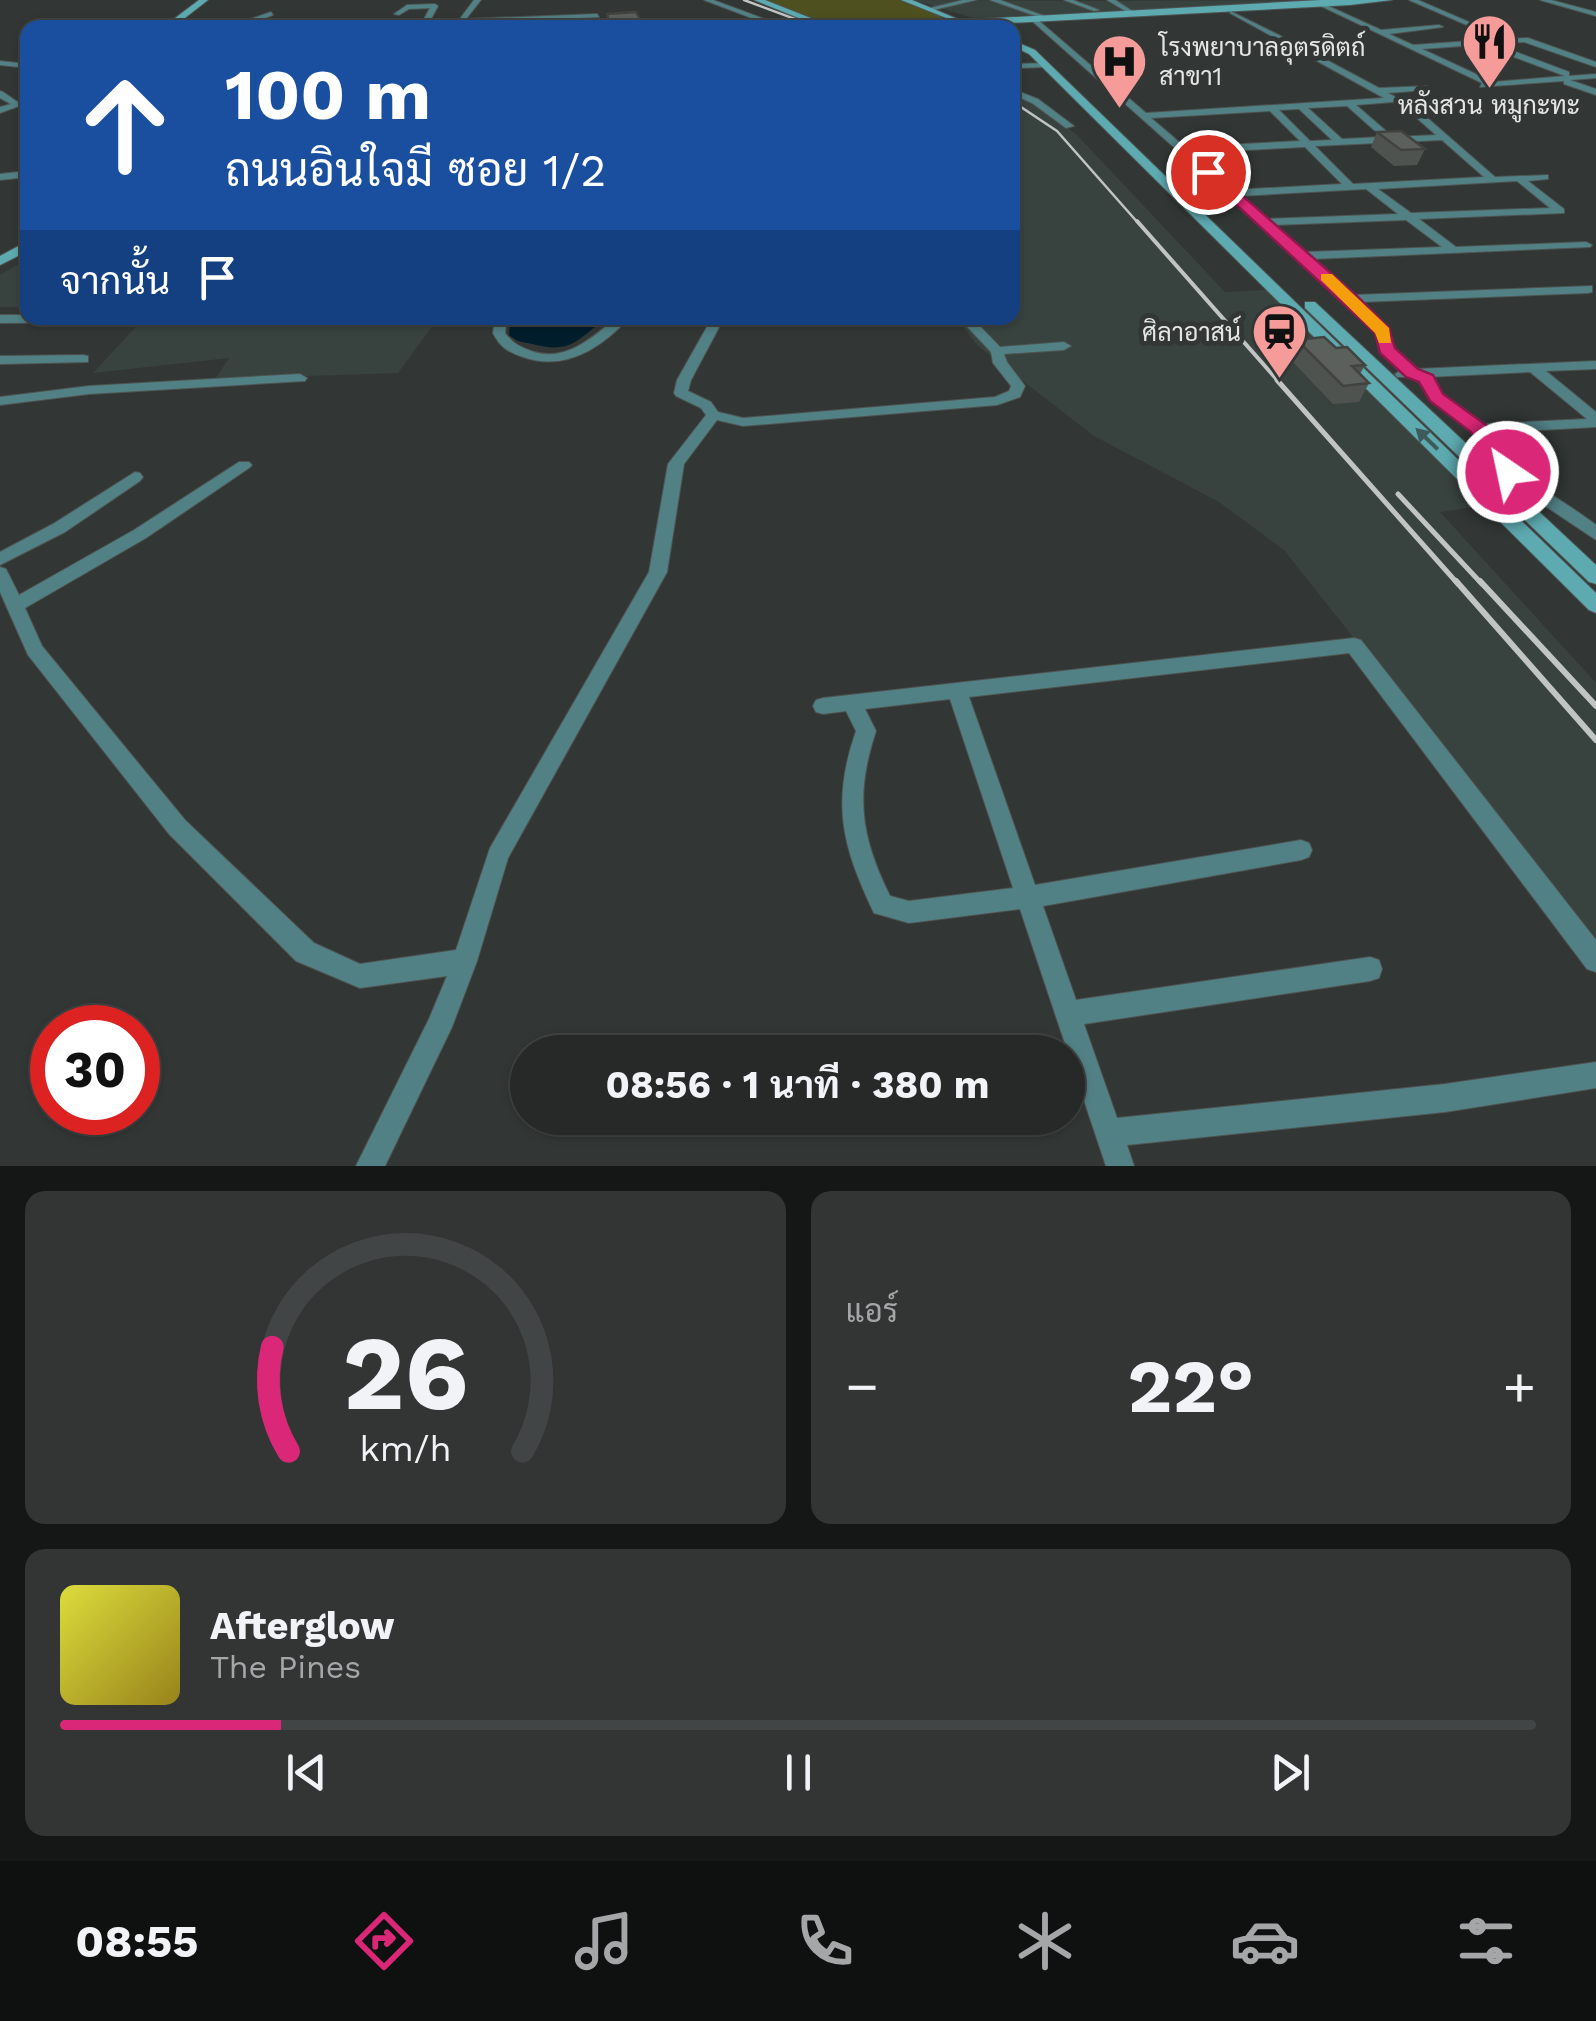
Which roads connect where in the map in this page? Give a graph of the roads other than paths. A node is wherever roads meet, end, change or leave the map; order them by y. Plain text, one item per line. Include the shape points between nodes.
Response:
1 (204, 0) edge
2 (478, 0) edge
3 (707, 0) edge
4 (758, 0) edge
5 (906, 0) edge
6 (973, 0) edge
7 (1011, 0) edge
8 (1067, 0) edge
9 (1110, 0) edge
10 (1362, 0) edge
11 (1388, 0) edge
12 (1412, 0) edge
13 (1543, 0) edge
14 (1552, 0) edge
15 (996, 1) edge
16 (929, 4) edge
17 (1324, 6) junction
18 (1096, 10) dead end
19 (1230, 11) junction
20 (1596, 12) edge
21 (271, 14) dead end
22 (397, 14) dead end
23 (1136, 15) junction
24 (597, 16) dead end
25 (1485, 18) dead end
26 (177, 20) edge
27 (254, 20) edge
28 (427, 20) edge
29 (460, 20) edge
30 (497, 20) edge
31 (766, 20) edge
32 (811, 20) edge
33 (961, 20) edge
34 (1050, 20) junction
35 (1460, 20) junction
36 (1020, 21) edge
37 (1020, 22) edge
38 (1036, 22) junction
39 (1438, 27) dead end
40 (1512, 28) dead end
41 (1485, 31) junction
42 (1382, 32) junction
43 (1509, 41) junction
44 (1020, 43) edge
45 (1020, 44) edge
46 (1488, 44) junction
47 (1296, 46) junction
48 (1066, 47) junction
49 (1413, 47) junction
50 (1052, 48) dead end
51 (1338, 51) dead end
52 (1046, 65) junction
53 (1596, 65) edge
54 (1020, 66) edge
55 (1596, 76) edge
56 (1574, 77) junction
57 (1557, 78) junction
58 (1492, 84) junction
59 (1472, 86) dead end
60 (1426, 88) dead end
61 (1402, 89) junction
62 (1376, 90) junction
63 (1596, 92) edge
64 (1020, 94) edge
65 (1392, 100) junction
66 (1426, 102) dead end
67 (1349, 103) junction
68 (1301, 106) junction
69 (1272, 108) junction
70 (1146, 116) junction
71 (1069, 126) dead end
72 (1443, 137) junction
73 (1392, 140) junction
74 (1340, 142) junction
75 (1307, 144) junction
76 (1184, 150) junction
77 (1544, 177) dead end
78 (1520, 179) junction
79 (1494, 181) junction
80 (1370, 187) junction
81 (1351, 188) junction
82 (1231, 194) junction
83 (1194, 195) junction
84 (1411, 218) junction
85 (1265, 222) junction
86 (1586, 245) dead end
87 (1453, 250) junction
88 (1302, 256) junction
89 (1588, 289) dead end
90 (1351, 299) junction
91 (1310, 305) junction
92 (1291, 306) junction
93 (501, 325) edge
94 (614, 325) edge
95 (714, 325) edge
96 (972, 325) edge
97 (1064, 346) dead end
98 (997, 351) junction
99 (83, 359) dead end
100 (0, 360) edge
101 (1596, 365) edge
102 (1533, 368) junction
103 (1416, 373) junction
104 (1383, 374) junction
105 (300, 378) dead end
106 (1436, 398) junction
107 (1409, 399) junction
108 (0, 401) edge
109 (713, 415) junction
110 (1596, 421) edge
111 (1479, 429) junction
112 (1490, 450) junction
113 (1465, 452) junction
114 (244, 465) dead end
115 (135, 476) dead end
116 (1591, 530) edge
117 (1548, 531) junction
118 (0, 559) edge
119 (0, 573) edge
120 (1596, 577) edge
121 (16, 605) junction
122 (1596, 605) edge
123 (957, 690) junction
124 (852, 703) junction
125 (823, 706) dead end
126 (1301, 850) dead end
127 (1029, 897) junction
128 (465, 960) junction
129 (1596, 960) edge
130 (1370, 970) dead end
131 (1068, 1014) junction
132 (1596, 1075) edge
133 (1109, 1133) junction
134 (370, 1166) edge
135 (1120, 1166) edge

1 - 26 main road
2 - 29 street
3 - 31 street
4 - 32 main road
5 - 16 main road
6 - 16 street
7 - 15 street
8 - 18 street
9 - 23 street
10 - 19 main road
11 - 17 main road
12 - 35 street
13 - 20 street
14 - 20 street
15 - 34 street
16 - 33 main road
17 - 19 main road
17 - 42 street
19 - 23 main road
19 - 47 street
21 - 27 street
22 - 28 street via 435,6
23 - 34 main road
24 - 30 street
25 - 35 street
34 - 36 main road
34 - 38 main road
35 - 41 street
37 - 38 main road
38 - 48 street
39 - 42 street
40 - 41 street
41 - 43 street
42 - 49 street
43 - 46 street
43 - 53 street via 1525,40
44 - 83 main road via 1041,51
45 - 52 main road
46 - 49 street
46 - 56 street
47 - 51 street
47 - 62 street
48 - 50 street
48 - 70 street
49 - 58 street
52 - 54 street
52 - 92 main road
55 - 56 street
56 - 57 street
57 - 58 street
57 - 63 street
58 - 59 street
60 - 61 street
61 - 62 street
61 - 66 street
62 - 65 street
64 - 71 street
65 - 67 street
65 - 72 street
67 - 68 street
67 - 73 street
68 - 69 street
68 - 74 street
69 - 70 street
69 - 75 street
70 - 76 street
72 - 73 street
72 - 79 street
73 - 74 street
74 - 75 street
75 - 76 street
75 - 81 street
76 - 82 street
77 - 78 street
78 - 79 street
78 - 84 street via 1560,210
79 - 80 street
80 - 81 street
80 - 84 street
81 - 82 street
82 - 83 street
82 - 85 street
83 - 91 main road
84 - 85 street
84 - 87 street
85 - 88 street
86 - 87 street
87 - 88 street
88 - 90 street
89 - 90 street
90 - 103 street via 1384,332 1386,350
91 - 92 main road
91 - 104 main road
122 -> 92 main road
93 - 94 street via 510,347 554,360 573,356
95 - 109 street via 682,393
96 - 98 street
97 - 98 street
98 - 109 street via 1018,386 997,402 743,422
99 - 100 street
101 - 102 street
102 - 103 street
102 - 110 street
103 - 104 street
103 - 106 street
104 - 107 main road
105 - 108 street
106 - 107 street
106 - 111 street
107 - 113 main road
109 - 128 street via 676,464 658,572 498,856
110 - 111 street
111 - 112 street
112 - 113 street
112 - 116 street via 1546,503
113 - 117 main road
114 - 121 street
115 - 118 street
116 - 117 street
117 - 120 main road
119 - 121 street
121 - 128 street via 35,650 177,828 305,952 360,976
123 - 124 street
123 - 127 street
123 - 129 street via 1354,645
124 - 125 street
124 - 127 street via 866,731 853,768 849,822 882,906 909,912
126 - 127 street
127 - 131 street
128 - 134 street
130 - 131 street
131 - 133 street
132 - 133 street
133 - 135 street

